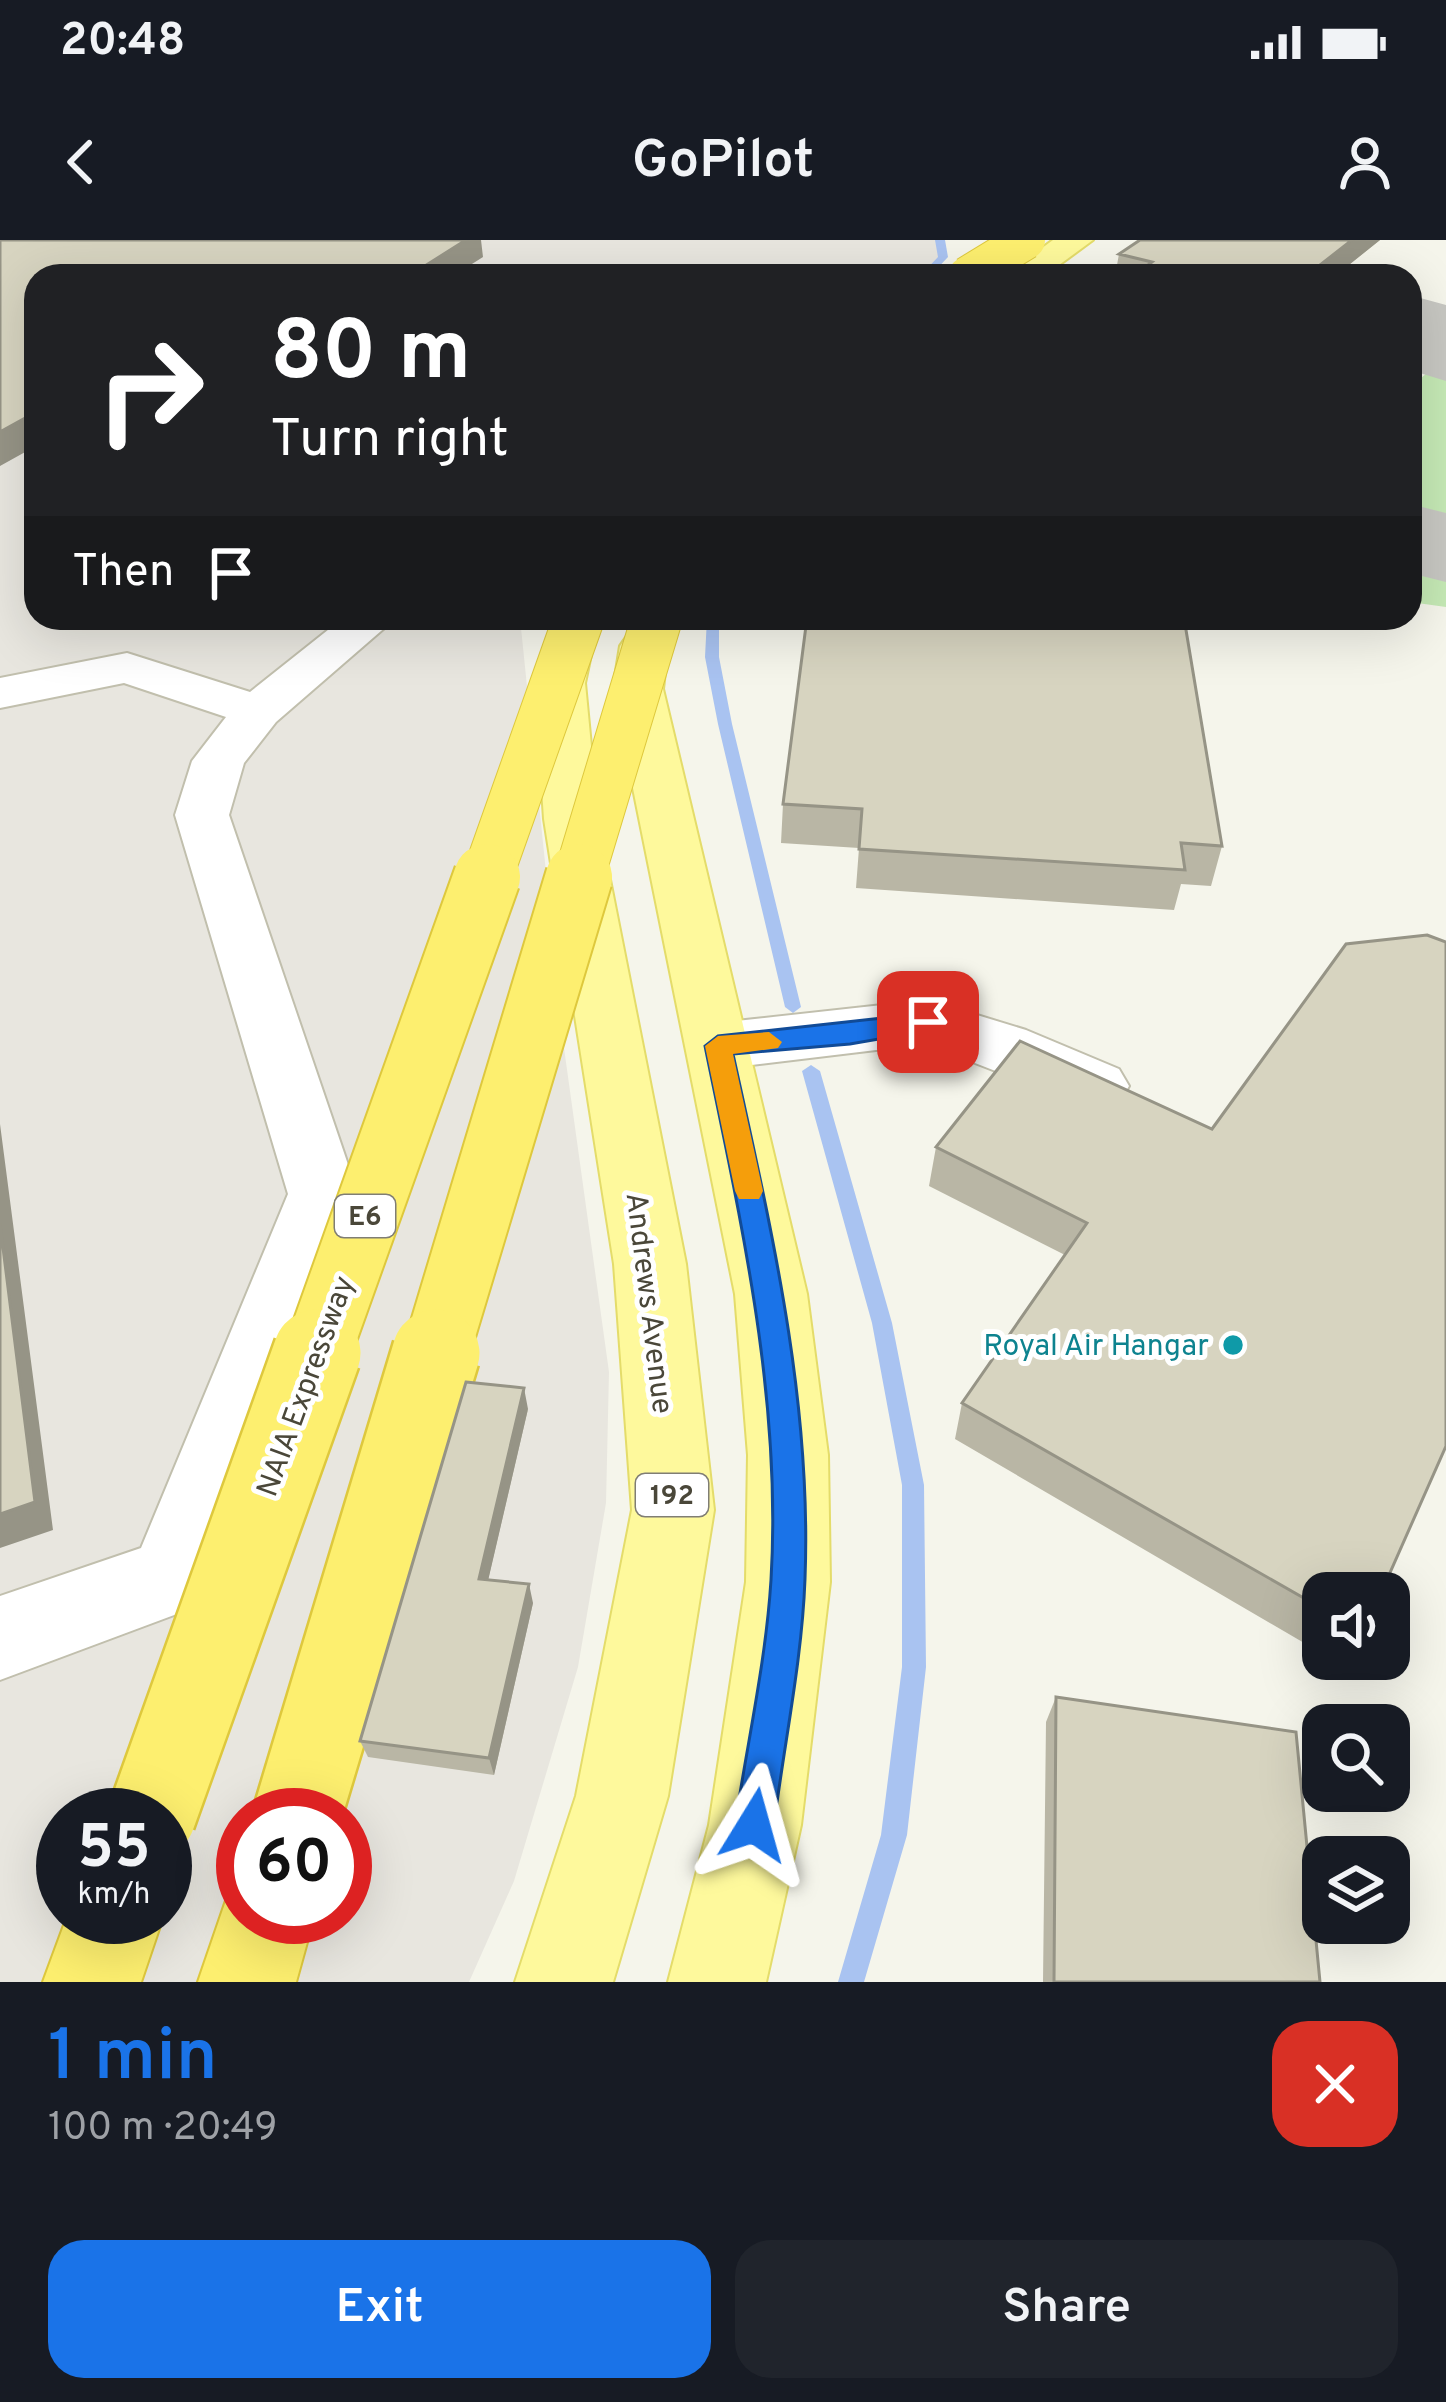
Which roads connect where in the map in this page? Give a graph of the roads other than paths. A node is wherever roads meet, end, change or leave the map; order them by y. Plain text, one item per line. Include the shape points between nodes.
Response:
1 (1032, 250) edge
2 (986, 264) edge
3 (995, 264) edge
4 (357, 630) edge
5 (573, 630) edge
6 (574, 630) edge
7 (646, 630) edge
8 (653, 630) edge
9 (0, 693) edge
10 (258, 711) junction
11 (718, 1046) junction
12 (1154, 1112) edge
13 (0, 1638) edge
14 (162, 1788) edge
15 (305, 1788) edge
16 (105, 1944) edge
17 (258, 1944) edge
18 (92, 1982) edge
19 (247, 1982) edge
20 (564, 1982) edge
21 (716, 1982) edge

1 - 2 highway
1 - 3 highway, bridge
4 - 10 lane
5 - 14 highway, NAIA Expressway / E6, bridge
6 - 20 main road, Andrews Avenue / 192 via 560,683 571,819 650,1264 673,1510 622,1796
7 - 11 main road via 638,689
8 - 15 highway, bridge
9 - 10 lane via 128,668
10 - 13 lane via 218,760 202,815 323,1195 171,1576
11 - 12 lane via 928,1022
11 - 21 main road via 771,1294 788,1455 788,1582 754,1825
16 - 18 highway
17 - 19 highway

